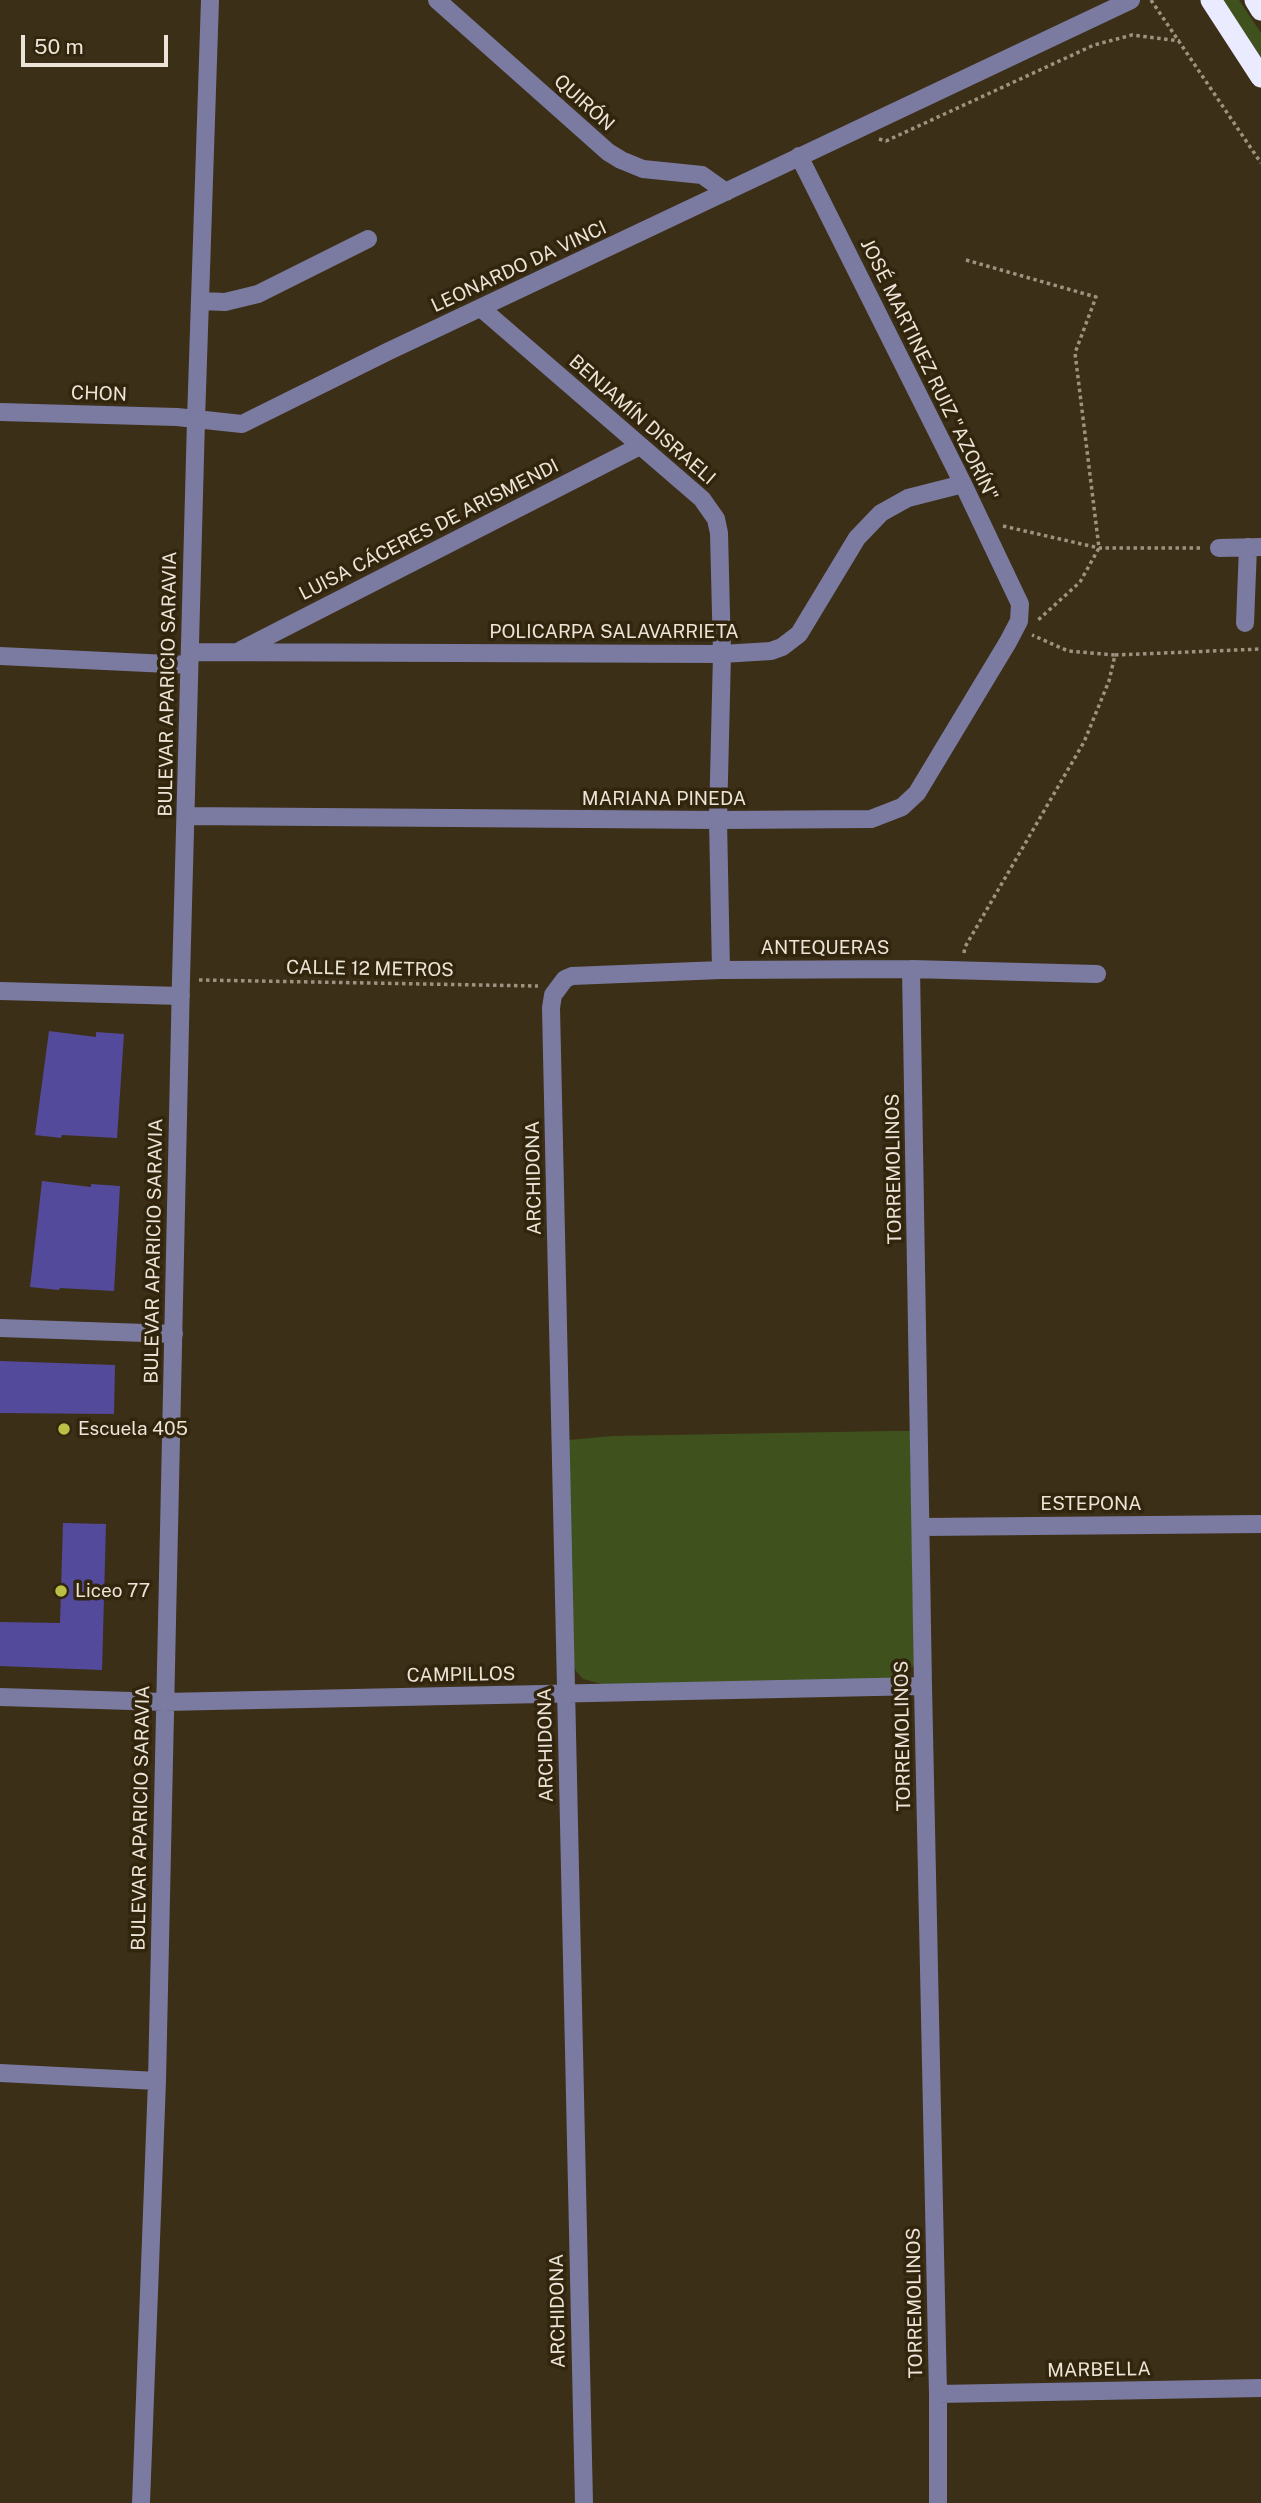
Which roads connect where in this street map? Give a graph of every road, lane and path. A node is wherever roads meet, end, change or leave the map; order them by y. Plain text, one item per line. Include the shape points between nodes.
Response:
1 (210, 0) edge
2 (437, 0) edge
3 (1131, 0) edge
4 (1151, 0) edge
5 (1211, 0) edge
6 (1255, 0) edge
7 (1261, 10) edge
8 (1180, 41) junction
9 (1261, 77) edge
10 (857, 129) junction
11 (799, 156) junction
12 (1261, 163) edge
13 (726, 192) junction
14 (368, 239) dead end
15 (966, 260) dead end
16 (201, 301) junction
17 (482, 309) junction
18 (0, 412) edge
19 (196, 420) junction
20 (640, 446) junction
21 (962, 484) junction
22 (981, 521) junction
23 (1255, 547) edge
24 (1099, 548) junction
25 (1219, 548) joint
26 (1020, 604) joint
27 (1035, 622) dead end
28 (1245, 623) dead end
29 (1016, 628) junction
30 (1261, 649) edge
31 (238, 652) junction
32 (722, 654) junction
33 (1115, 654) junction
34 (0, 656) edge
35 (190, 658) junction
36 (186, 816) junction
37 (718, 820) junction
38 (911, 968) junction
39 (962, 969) junction
40 (721, 970) junction
41 (1097, 974) dead end
42 (558, 987) junction
43 (181, 988) junction
44 (0, 991) edge
45 (0, 1328) edge
46 (174, 1334) junction
47 (1261, 1524) edge
48 (922, 1527) junction
49 (923, 1686) junction
50 (566, 1693) junction
51 (0, 1697) edge
52 (164, 1702) junction
53 (0, 2073) edge
54 (157, 2081) junction
55 (1261, 2388) edge
56 (938, 2395) junction
57 (141, 2503) edge
58 (584, 2503) edge
59 (939, 2503) edge

1 - 16 street, BULEVAR APARICIO SARAVIA
2 - 13 street, QUIRÓN via 608,152 643,169 702,175
3 - 10 street, LEONARDO DA VINCI
4 - 8 path
5 - 9 highway
6 - 7 highway
8 - 10 path via 1132,35 1094,44 886,141
8 - 12 path
10 - 11 street, LEONARDO DA VINCI
11 - 13 street, LEONARDO DA VINCI
11 - 21 street, JOSÉ MARTINEZ RUIZ "AZORÍN"
13 - 17 street, LEONARDO DA VINCI
14 - 16 street via 258,294 225,302
15 - 24 path via 1096,297 1075,353
16 - 19 street, BULEVAR APARICIO SARAVIA
17 - 19 street, LEONARDO DA VINCI via 242,424
17 - 20 street, BENJAMÍN DISRAELI
18 - 19 street, CHON
19 - 35 street, BULEVAR APARICIO SARAVIA
20 - 31 street, LUISA CÁCERES DE ARISMENDI
20 - 32 street, BENJAMÍN DISRAELI via 702,499 716,519
21 - 22 street, JOSÉ MARTINEZ RUIZ "AZORÍN"
21 - 32 street, POLICARPA SALAVARRIETA via 908,498 868,524 790,642 771,650
22 - 24 path
22 - 26 street, JOSÉ MARTINEZ RUIZ "AZORÍN"
23 - 25 street
23 - 28 street
24 - 25 path
24 - 27 path via 1080,582
26 - 29 street, MARIANA PINEDA
29 - 33 path via 1068,651
29 - 37 street, MARIANA PINEDA via 917,793 902,807 871,819
30 - 33 path
31 - 32 street, POLICARPA SALAVARRIETA
31 - 35 street, POLICARPA SALAVARRIETA
32 - 37 street, BENJAMÍN DISRAELI
33 - 39 path via 1084,742 965,947
34 - 35 street, POLICARPA SALAVARRIETA
35 - 36 street, BULEVAR APARICIO SARAVIA
36 - 37 street, MARIANA PINEDA
36 - 43 street, BULEVAR APARICIO SARAVIA
37 - 40 street, BENJAMÍN DISRAELI
38 - 39 street, ANTEQUERAS
38 - 40 street, ANTEQUERAS
38 - 48 street, TORREMOLINOS
39 - 41 street, ANTEQUERAS
40 - 42 street, ANTEQUERAS via 572,976
42 - 43 path, CALLE 12 METROS
42 - 50 street, ARCHIDONA via 551,1007
43 - 44 street
43 - 46 street, BULEVAR APARICIO SARAVIA
45 - 46 street
46 - 52 street, BULEVAR APARICIO SARAVIA
47 - 48 street, ESTEPONA
48 - 49 street, TORREMOLINOS
49 - 50 street, CAMPILLOS
49 - 56 street, TORREMOLINOS
50 - 52 street, CAMPILLOS
50 - 58 street, ARCHIDONA
51 - 52 street, CAMPILLOS
52 - 54 street, BULEVAR APARICIO SARAVIA
53 - 54 street
54 - 57 street, BULEVAR APARICIO SARAVIA
55 - 56 street, MARBELLA
56 - 59 street, TORREMOLINOS

